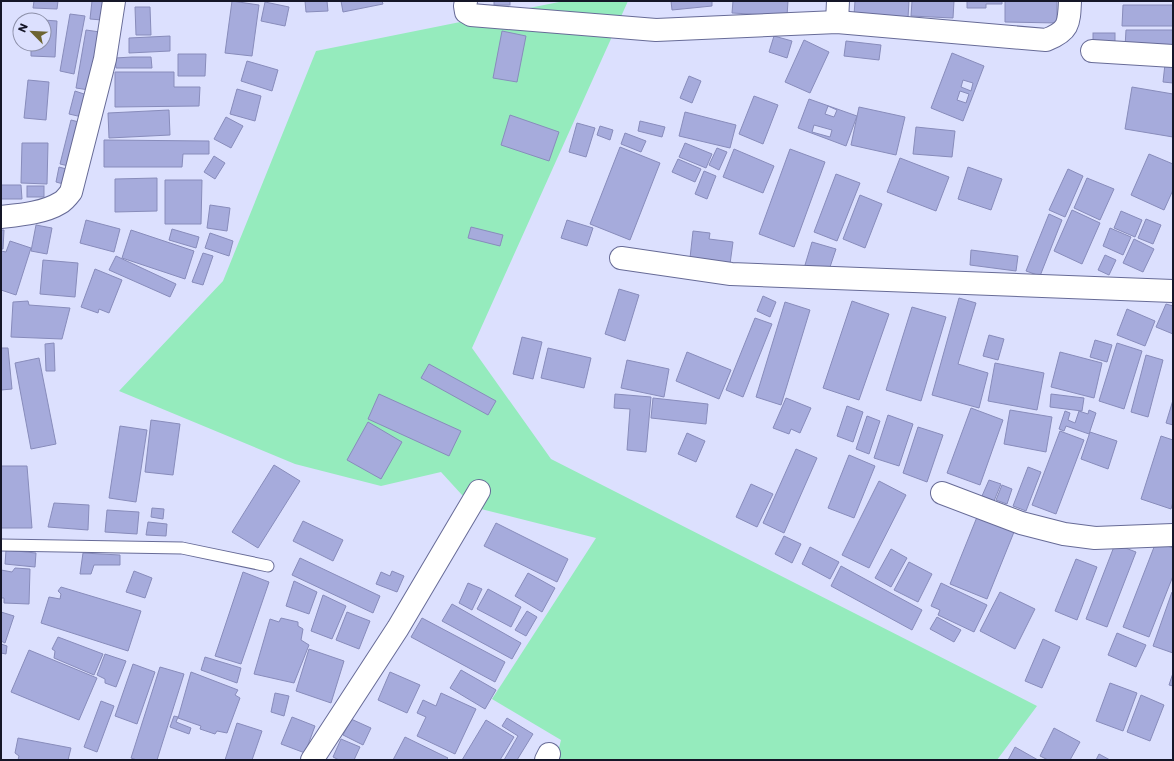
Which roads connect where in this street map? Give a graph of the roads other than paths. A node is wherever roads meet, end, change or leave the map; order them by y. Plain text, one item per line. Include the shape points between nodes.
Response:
1 (114, 1) edge
2 (466, 1) edge
3 (838, 1) edge
4 (1070, 1) edge
5 (837, 22) junction
6 (1092, 52) dead end
7 (1173, 56) edge
8 (1, 217) edge
9 (621, 258) dead end
10 (1173, 291) edge
11 (480, 491) dead end
12 (942, 493) dead end
13 (1173, 535) edge
14 (1, 545) edge
15 (268, 566) dead end
16 (312, 760) edge

1 - 8 street via 105,59 71,192 61,203 48,208
2 - 5 street via 466,12 471,15 656,30
3 - 5 street
4 - 5 street via 1070,19 1065,28 1057,36 1046,40
6 - 7 street
9 - 10 street via 731,274
11 - 16 street via 398,628
12 - 13 street via 1020,523 1064,534 1095,538
14 - 15 lane via 182,548

